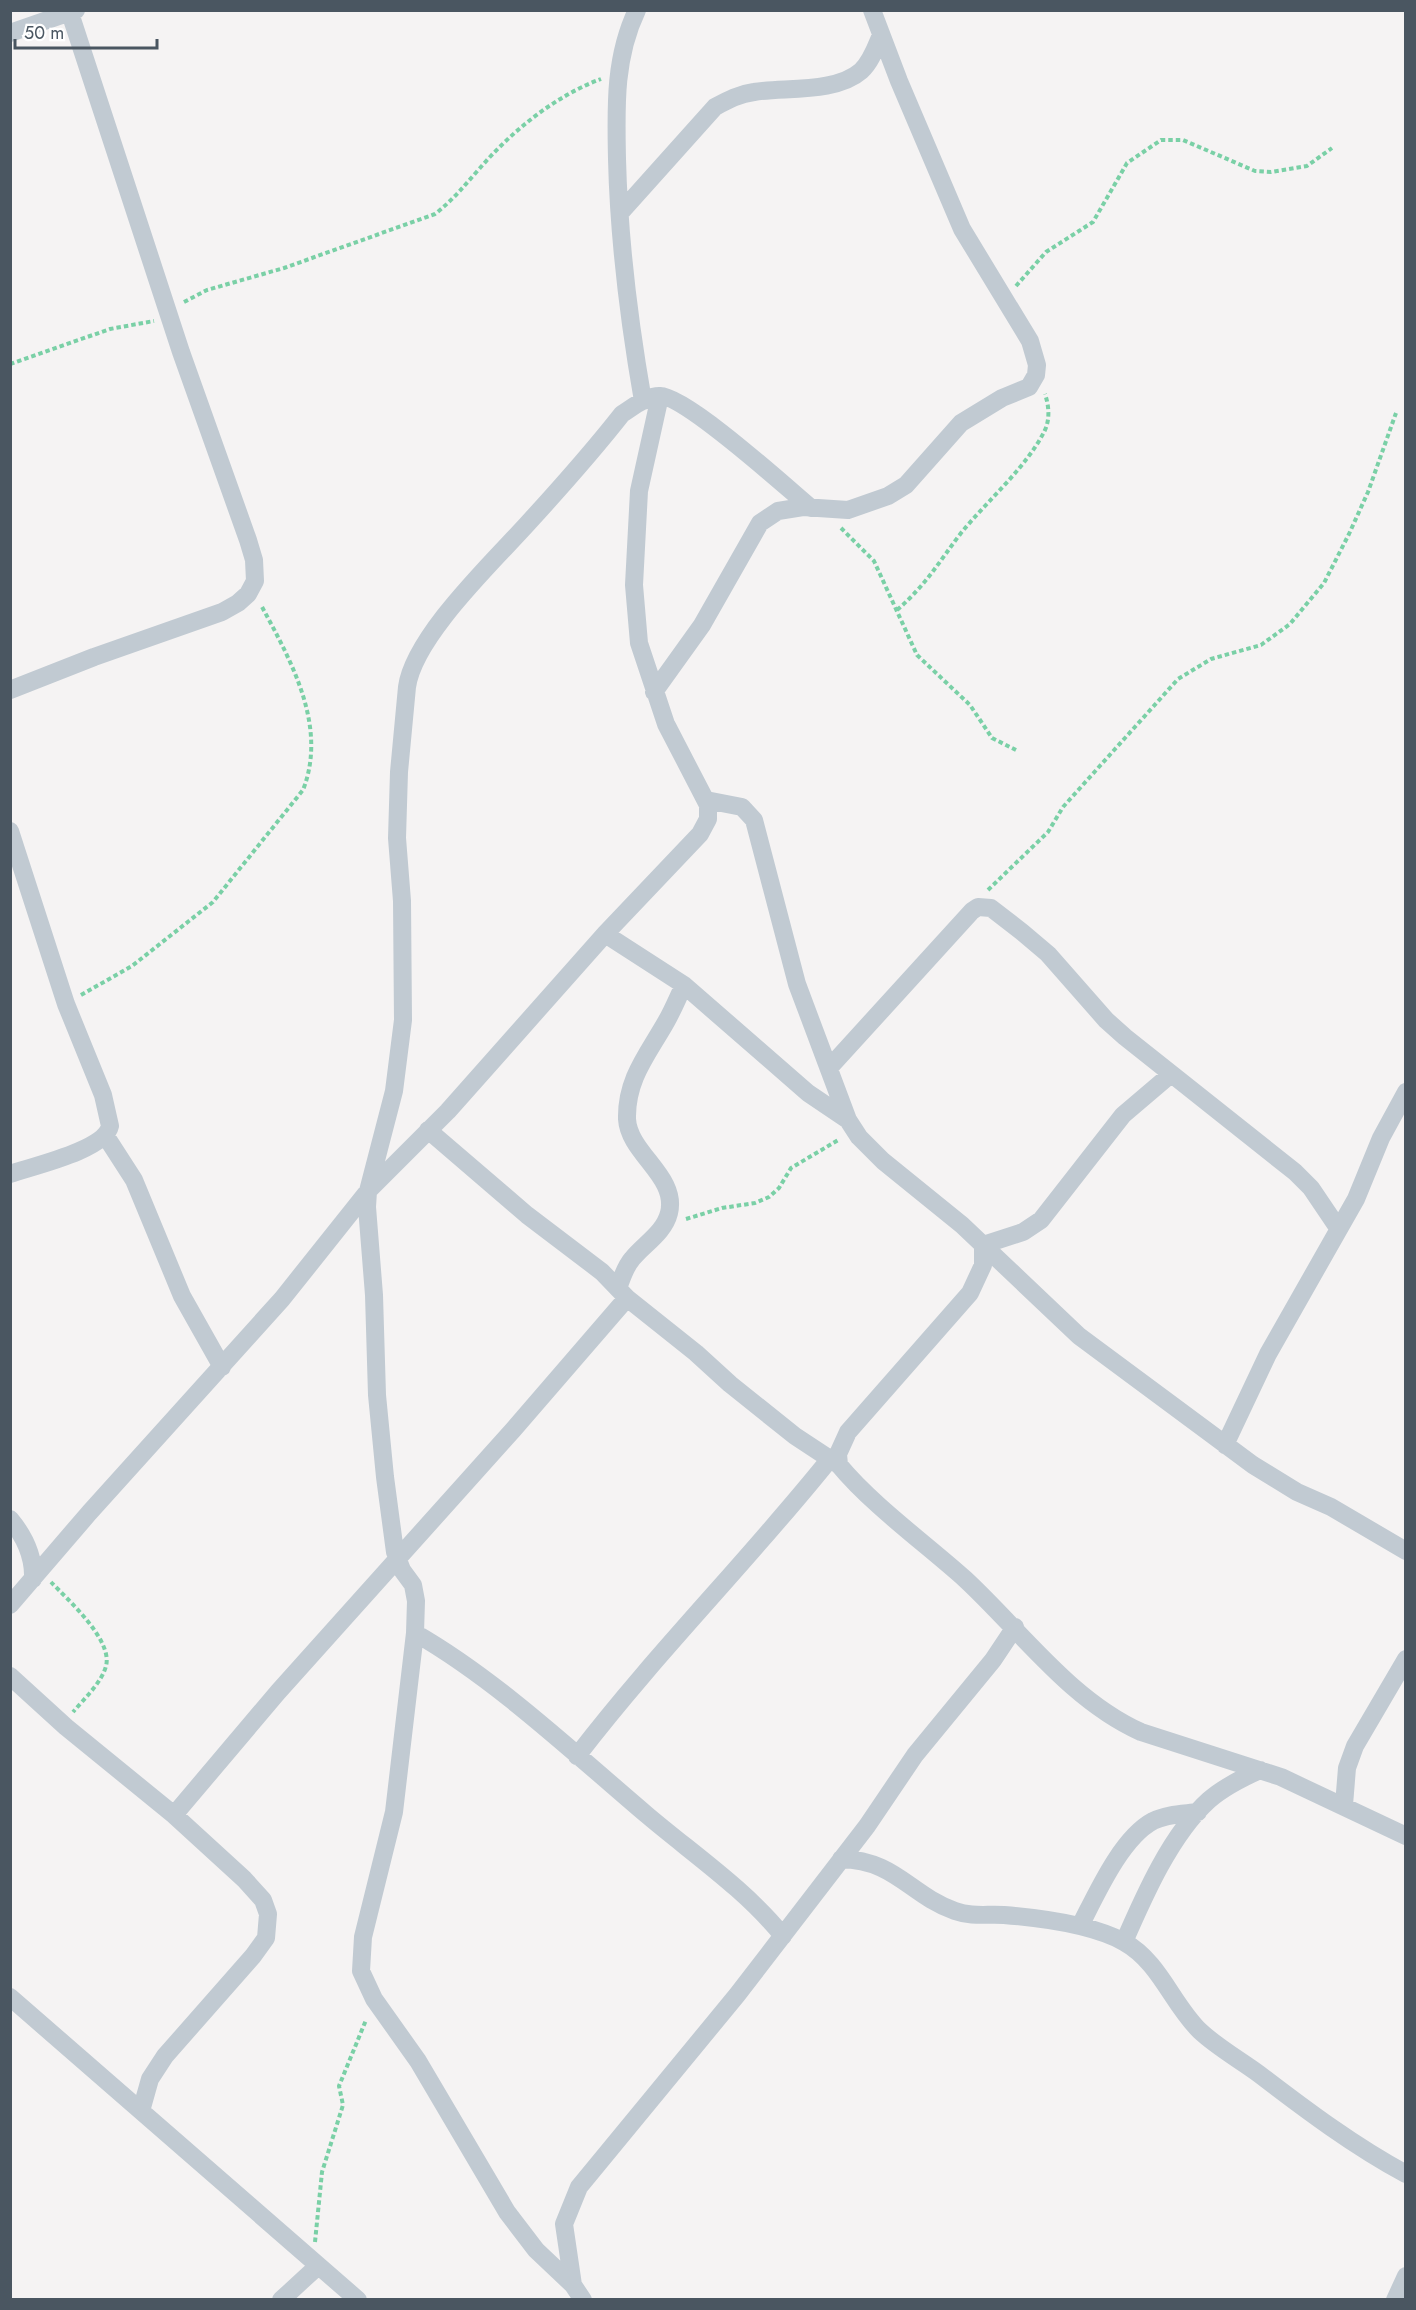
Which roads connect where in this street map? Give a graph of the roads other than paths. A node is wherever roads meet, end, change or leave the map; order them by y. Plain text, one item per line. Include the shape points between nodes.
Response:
1 (637, 10) edge
2 (872, 10) edge
3 (73, 12) edge
4 (10, 33) edge
5 (881, 35) junction
6 (620, 213) junction
7 (651, 399) junction
8 (818, 508) junction
9 (10, 690) edge
10 (654, 692) junction
11 (706, 800) junction
12 (10, 831) edge
13 (605, 934) junction
14 (684, 985) junction
15 (829, 1068) junction
16 (1170, 1075) junction
17 (1406, 1092) edge
18 (851, 1125) junction
19 (428, 1130) junction
20 (105, 1135) junction
21 (10, 1174) edge
22 (368, 1191) junction
23 (1338, 1228) junction
24 (983, 1245) junction
25 (622, 1293) junction
26 (222, 1367) junction
27 (1226, 1445) junction
28 (834, 1463) junction
29 (10, 1519) edge
30 (1406, 1551) edge
31 (398, 1559) junction
32 (36, 1575) junction
33 (10, 1605) edge
34 (1015, 1628) junction
35 (415, 1633) junction
36 (1406, 1659) edge
37 (10, 1676) edge
38 (577, 1756) junction
39 (1260, 1770) junction
40 (1344, 1805) junction
41 (1198, 1812) junction
42 (174, 1815) junction
43 (1406, 1836) edge
44 (841, 1859) junction
45 (1080, 1926) junction
46 (783, 1936) junction
47 (1124, 1942) junction
48 (10, 1997) edge
49 (141, 2111) junction
50 (1406, 2174) edge
51 (313, 2262) junction
52 (1406, 2276) edge
53 (578, 2292) edge
54 (281, 2300) edge
55 (358, 2300) edge
56 (1395, 2300) edge

1 - 6 street via 626,32 616,90
2 - 5 street
3 - 4 street
3 - 9 street via 171,319 254,560 255,573 252,588 244,599 222,612
5 - 6 street via 860,72 806,88 752,92 715,107
5 - 8 street via 962,229 1030,342 1036,375 1029,387 961,423 906,485 888,496 848,510
6 - 7 street via 628,312
7 - 8 street via 674,401 711,424
7 - 10 street via 639,491 634,585 639,643
7 - 22 street via 622,414 463,596 425,645 409,676 397,838 403,1020 394,1090
8 - 10 street via 778,511 760,523 702,625
10 - 11 street via 666,724
11 - 13 street via 708,819 700,834
11 - 15 street via 742,807 754,820 796,984
12 - 20 street via 66,1004 109,1114 110,1126
13 - 14 street
13 - 19 street
14 - 18 street via 808,1093
14 - 25 street via 640,1062 628,1102 627,1121 632,1136 664,1184 670,1201 662,1227 630,1262
15 - 16 street via 978,908 991,908 1048,954 1106,1020
15 - 18 street
16 - 23 street via 1294,1172 1311,1188
16 - 24 street via 1123,1115 1041,1221 1023,1232
17 - 23 street via 1381,1138 1356,1199
18 - 24 street via 883,1161
19 - 22 street
19 - 25 street
20 - 21 street via 84,1149
20 - 26 street via 134,1180 182,1296
22 - 26 street
22 - 31 street via 381,1440
23 - 27 street via 1269,1354
24 - 27 street via 1079,1336
24 - 28 street via 983,1265 970,1293 848,1432
25 - 28 street via 795,1436
25 - 31 street
26 - 32 street
27 - 30 street via 1297,1492
28 - 34 street
28 - 38 street via 628,1691
29 - 32 street via 27,1545
31 - 35 street via 413,1587
31 - 42 street
32 - 33 street
34 - 39 street via 1074,1686 1119,1722
34 - 44 street via 915,1755
35 - 38 street via 459,1662
35 - 53 street via 394,1812 360,1959 365,1983 418,2061 507,2212 542,2257
36 - 40 street via 1354,1746 1347,1768
37 - 42 street
38 - 46 street via 692,1851
39 - 40 street
39 - 41 street via 1234,1782
40 - 43 street
41 - 45 street via 1154,1821 1142,1830 1108,1874
41 - 47 street via 1145,1895
42 - 49 street via 256,1890 265,1905 269,1924 266,1938 253,1956 156,2069
44 - 45 street via 860,1859 882,1866 946,1908 971,1916 1033,1917
44 - 46 street
45 - 47 street
46 - 53 street via 579,2187 564,2224
47 - 50 street via 1155,1970 1201,2032 1308,2111
48 - 49 street
49 - 51 street
51 - 54 street
51 - 55 street
52 - 56 street

